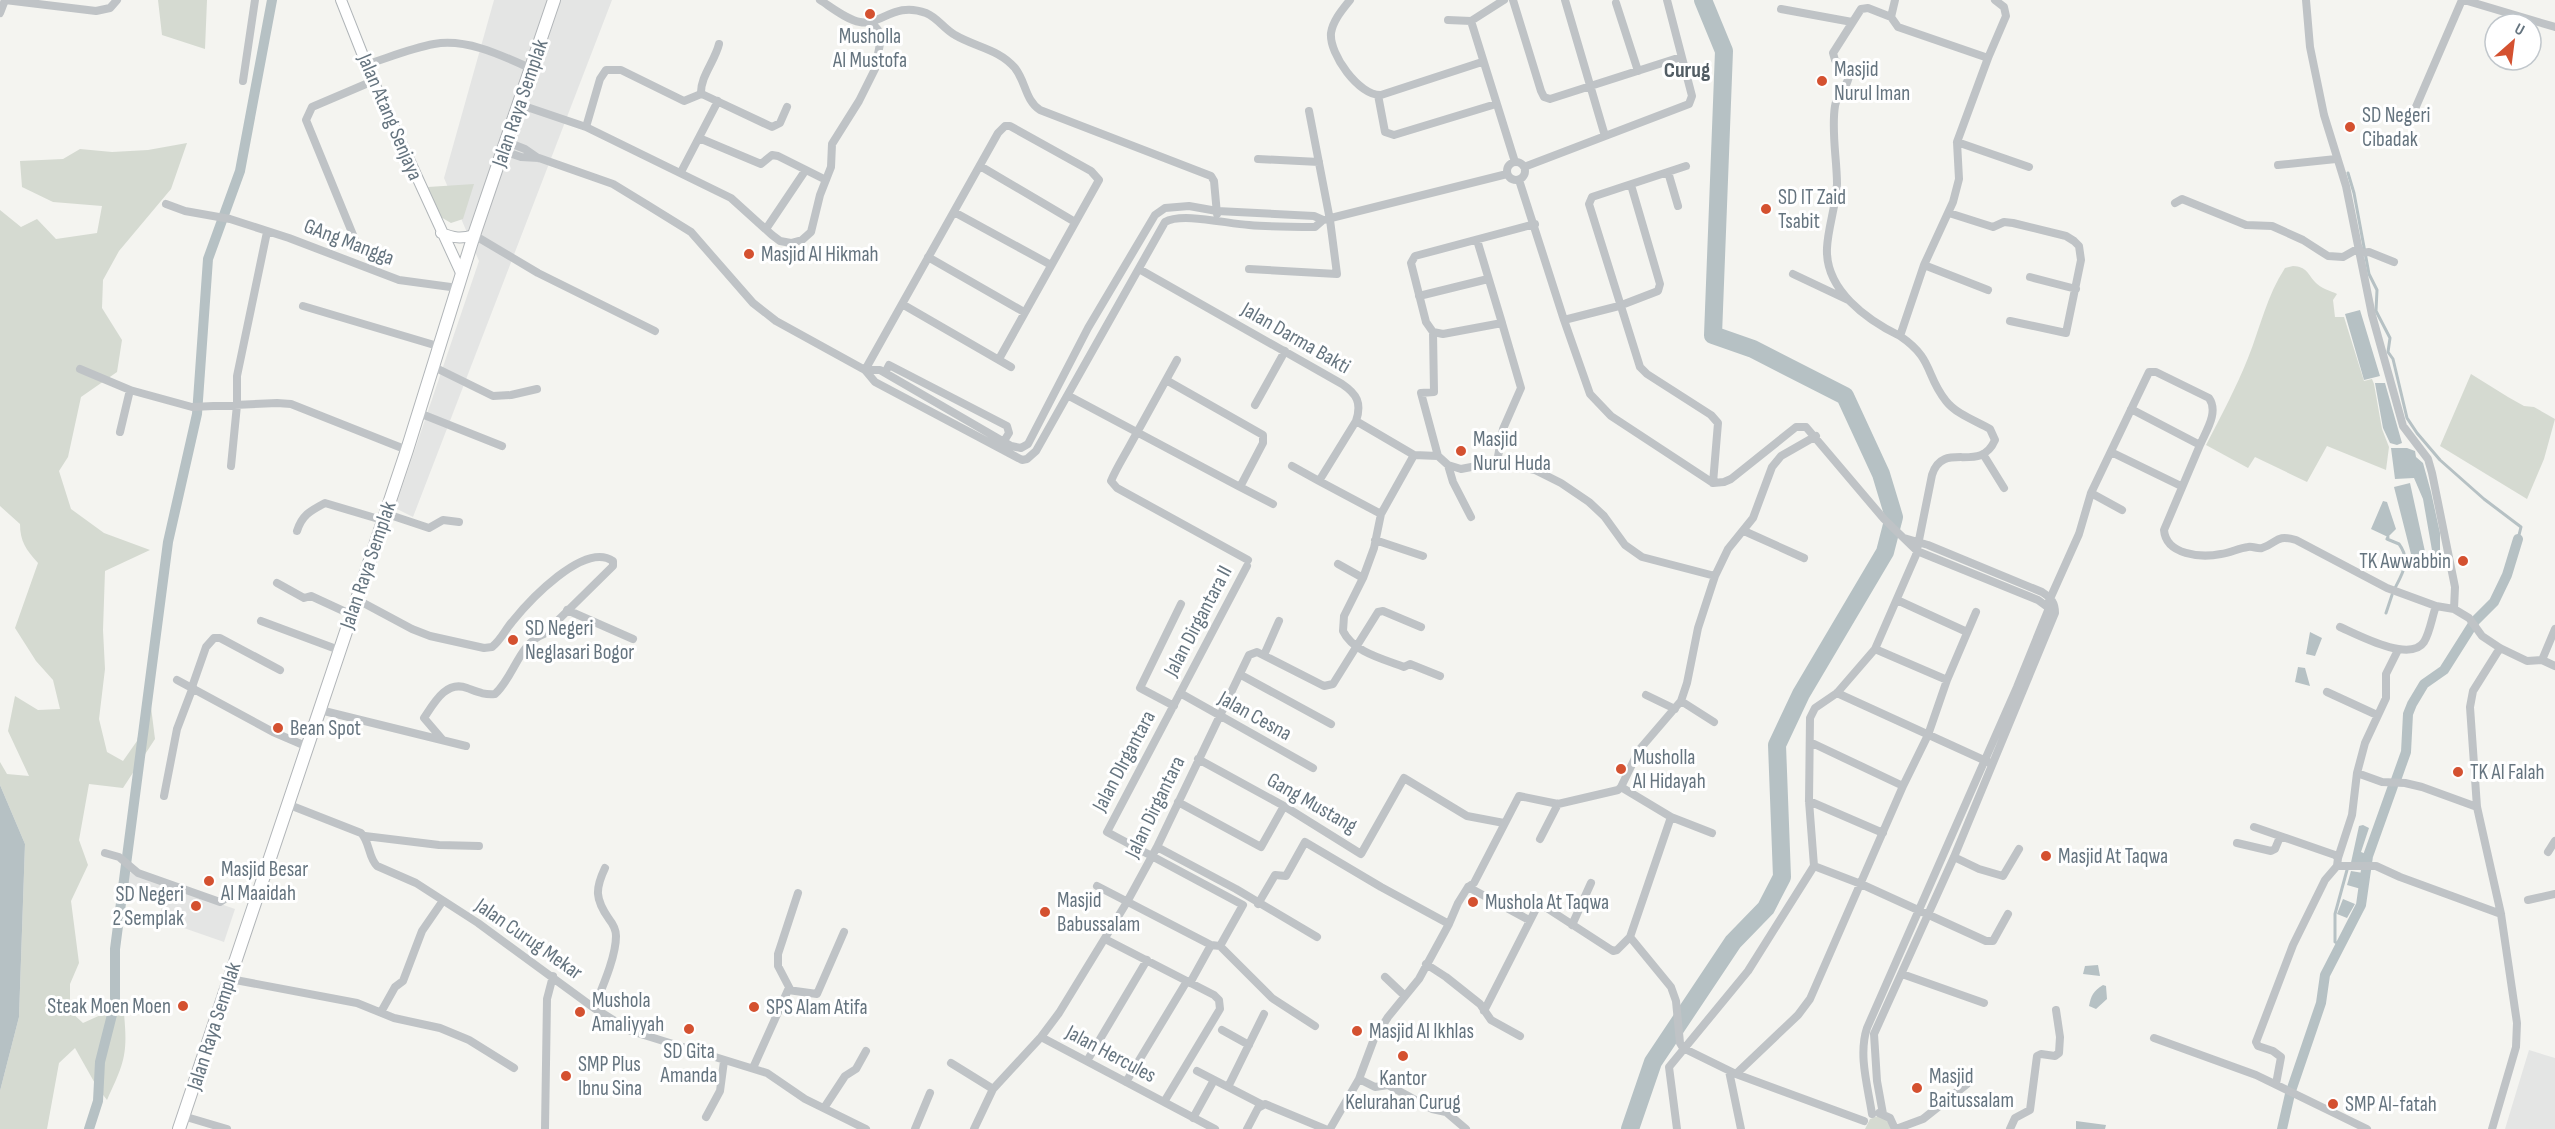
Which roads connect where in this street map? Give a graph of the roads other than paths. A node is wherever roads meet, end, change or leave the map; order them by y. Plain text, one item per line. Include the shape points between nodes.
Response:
1 (4, 0) edge
2 (117, 0) edge
3 (255, 0) edge
4 (341, 0) edge
5 (554, 0) edge
6 (820, 0) edge
7 (1350, 0) edge
8 (1504, 0) edge
9 (1513, 0) edge
10 (1565, 0) edge
11 (1666, 0) edge
12 (1895, 0) edge
13 (1995, 0) edge
14 (2306, 0) edge
15 (2463, 0) edge
16 (1616, 3) dead end
17 (1781, 9) dead end
18 (0, 13) edge
19 (1891, 17) junction
20 (1448, 20) dead end
21 (1471, 21) junction
22 (872, 22) junction
23 (1852, 22) junction
24 (2555, 27) edge
25 (719, 44) dead end
26 (1682, 57) junction
27 (1988, 58) junction
28 (1482, 62) junction
29 (368, 63) junction
30 (532, 69) junction
31 (1638, 71) junction
32 (243, 81) dead end
33 (373, 81) junction
34 (1592, 87) junction
35 (700, 94) junction
36 (1378, 95) junction
37 (718, 101) junction
38 (518, 104) junction
39 (1496, 104) junction
40 (787, 107) dead end
41 (2415, 109) dead end
42 (1309, 111) dead end
43 (586, 127) junction
44 (1605, 136) junction
45 (699, 138) junction
46 (1957, 142) junction
47 (506, 147) junction
48 (1258, 159) dead end
49 (2336, 159) junction
50 (1319, 162) junction
51 (1515, 162) junction
52 (2278, 165) dead end
53 (980, 166) junction
54 (1686, 166) dead end
55 (1524, 167) junction
56 (2029, 167) dead end
57 (805, 171) junction
58 (681, 172) junction
59 (1668, 172) junction
60 (1507, 174) junction
61 (826, 180) junction
62 (1520, 180) junction
63 (1631, 185) junction
64 (2175, 203) dead end
65 (166, 204) dead end
66 (1678, 206) dead end
67 (1217, 211) junction
68 (954, 212) junction
69 (1949, 213) junction
70 (1327, 220) junction
71 (1075, 222) junction
72 (1216, 222) junction
73 (1534, 224) junction
74 (766, 229) junction
75 (267, 232) junction
76 (441, 233) junction
77 (474, 235) junction
78 (1477, 240) junction
79 (2363, 251) junction
80 (360, 252) dead end
81 (928, 257) junction
82 (2394, 261) dead end
83 (1051, 265) junction
84 (1924, 265) junction
85 (1138, 269) junction
86 (1249, 269) dead end
87 (462, 274) junction
88 (1793, 274) dead end
89 (2030, 278) dead end
90 (1488, 279) junction
91 (458, 288) junction
92 (2076, 289) junction
93 (1988, 290) dead end
94 (1419, 296) junction
95 (1850, 301) junction
96 (902, 304) junction
97 (303, 306) dead end
98 (1619, 306) junction
99 (1024, 312) junction
100 (1564, 320) junction
101 (2010, 321) dead end
102 (1502, 323) junction
103 (1088, 328) junction
104 (655, 331) dead end
105 (1433, 332) junction
106 (1102, 336) junction
107 (1900, 336) junction
108 (441, 347) junction
109 (1285, 351) junction
110 (999, 359) junction
111 (1177, 360) dead end
112 (434, 367) junction
113 (1011, 367) dead end
114 (80, 369) dead end
115 (865, 370) junction
116 (885, 373) junction
117 (1166, 380) junction
118 (537, 389) dead end
119 (130, 390) junction
120 (1069, 396) junction
121 (237, 405) junction
122 (1255, 405) dead end
123 (2131, 409) junction
124 (419, 413) junction
125 (1356, 421) junction
126 (120, 432) dead end
127 (1137, 432) junction
128 (1815, 436) junction
129 (1004, 441) junction
130 (2200, 445) junction
131 (502, 446) dead end
132 (407, 450) junction
133 (2111, 452) junction
134 (1983, 454) junction
135 (1414, 455) junction
136 (1438, 456) junction
137 (1497, 462) junction
138 (1449, 465) junction
139 (231, 466) dead end
140 (1292, 466) dead end
141 (1319, 481) junction
142 (1713, 483) junction
143 (2181, 486) junction
144 (1240, 487) junction
145 (2004, 488) dead end
146 (2091, 493) junction
147 (1273, 504) dead end
148 (2122, 510) dead end
149 (1381, 514) junction
150 (383, 517) junction
151 (1471, 517) dead end
152 (459, 522) dead end
153 (297, 531) dead end
154 (1744, 531) junction
155 (1900, 536) junction
156 (1375, 540) junction
157 (1919, 542) junction
158 (1917, 551) junction
159 (1423, 556) dead end
160 (1804, 558) dead end
161 (1338, 564) dead end
162 (1715, 576) junction
163 (1363, 578) junction
164 (277, 583) dead end
165 (356, 599) junction
166 (1897, 600) junction
167 (2049, 601) junction
168 (1181, 604) dead end
169 (2436, 606) junction
170 (2454, 609) junction
171 (567, 610) junction
172 (1977, 612) dead end
173 (351, 614) junction
174 (261, 621) dead end
175 (1279, 621) dead end
176 (1420, 627) dead end
177 (2340, 627) dead end
178 (2555, 629) edge
179 (1967, 632) junction
180 (633, 639) dead end
181 (1355, 646) junction
182 (2499, 648) junction
183 (1875, 649) junction
184 (339, 650) junction
185 (2398, 650) junction
186 (1264, 655) junction
187 (2542, 660) junction
188 (2555, 666) edge
189 (280, 670) dead end
190 (1240, 675) junction
191 (1440, 676) dead end
192 (177, 680) dead end
193 (1947, 680) junction
194 (192, 687) junction
195 (2327, 692) dead end
196 (1180, 693) junction
197 (1837, 693) junction
198 (1646, 695) dead end
199 (1681, 701) junction
200 (1174, 706) junction
201 (1675, 709) junction
202 (320, 710) junction
203 (2377, 715) junction
204 (1220, 717) junction
205 (1714, 722) dead end
206 (1331, 724) dead end
207 (1928, 735) junction
208 (442, 739) junction
209 (1810, 742) junction
210 (466, 746) dead end
211 (308, 747) junction
212 (1198, 759) junction
213 (1988, 762) junction
214 (1312, 768) dead end
215 (2357, 773) junction
216 (1903, 786) junction
217 (1621, 787) junction
218 (164, 796) dead end
219 (1809, 801) junction
220 (1178, 802) junction
221 (287, 804) junction
222 (1558, 804) junction
223 (1284, 806) junction
224 (2477, 807) junction
225 (1671, 817) junction
226 (1962, 823) junction
227 (1504, 824) junction
228 (2254, 827) dead end
229 (1712, 833) dead end
230 (1882, 833) junction
231 (365, 836) junction
232 (2280, 837) junction
233 (1540, 839) dead end
234 (2555, 841) edge
235 (2237, 843) dead end
236 (479, 846) dead end
237 (1157, 847) junction
238 (2019, 849) dead end
239 (2548, 852) dead end
240 (105, 853) dead end
241 (1152, 856) junction
242 (1954, 857) junction
243 (2338, 862) junction
244 (1814, 866) junction
245 (605, 868) dead end
246 (1591, 883) dead end
247 (1861, 884) junction
248 (1097, 886) dead end
249 (1468, 886) junction
250 (798, 893) dead end
251 (257, 894) junction
252 (2555, 894) edge
253 (1243, 895) junction
254 (2528, 900) dead end
255 (442, 902) junction
256 (1126, 902) junction
257 (1258, 904) junction
258 (1243, 905) junction
259 (1918, 912) junction
260 (2008, 914) dead end
261 (2502, 914) junction
262 (1927, 916) junction
263 (1529, 920) junction
264 (1449, 924) junction
265 (1572, 925) junction
266 (844, 932) dead end
267 (1317, 937) dead end
268 (1630, 937) junction
269 (1104, 939) junction
270 (1211, 945) junction
271 (1220, 946) junction
272 (1147, 960) junction
273 (1426, 964) junction
274 (1902, 974) junction
275 (553, 976) junction
276 (1385, 977) dead end
277 (230, 979) junction
278 (1189, 982) junction
279 (790, 989) junction
280 (1405, 996) junction
281 (1984, 1003) dead end
282 (594, 1008) junction
283 (2056, 1010) dead end
284 (1484, 1011) junction
285 (381, 1012) junction
286 (1264, 1014) dead end
287 (1316, 1026) dead end
288 (1222, 1030) dead end
289 (1520, 1036) dead end
290 (1041, 1037) junction
291 (2154, 1038) dead end
292 (1249, 1045) junction
293 (1682, 1046) junction
294 (866, 1051) dead end
295 (724, 1061) junction
296 (1087, 1061) junction
297 (951, 1063) dead end
298 (514, 1068) dead end
299 (753, 1068) junction
300 (1197, 1071) dead end
301 (1732, 1072) junction
302 (1359, 1079) junction
303 (1214, 1080) junction
304 (1126, 1082) junction
305 (1967, 1084) dead end
306 (2276, 1084) junction
307 (1228, 1087) junction
308 (993, 1089) junction
309 (930, 1093) dead end
310 (1164, 1102) junction
311 (1261, 1104) junction
312 (824, 1108) junction
313 (1872, 1114) junction
314 (1883, 1114) junction
315 (183, 1116) junction
316 (706, 1117) dead end
317 (1193, 1118) junction
318 (1863, 1125) edge
319 (179, 1129) edge
320 (227, 1129) edge
321 (545, 1129) edge
322 (866, 1129) edge
323 (915, 1129) edge
324 (974, 1129) edge
325 (1215, 1129) edge
326 (1247, 1129) edge
327 (1325, 1129) edge
328 (1330, 1129) edge
329 (1466, 1129) edge
330 (1677, 1129) edge
331 (1741, 1129) edge
332 (1900, 1129) edge
333 (2010, 1129) edge
334 (2367, 1129) edge
335 (2492, 1129) edge

1 - 2 street via 96,11 110,8
1 - 18 street
3 - 32 street
4 - 29 main road, Jalan Atang Senjaya
5 - 30 main road, Jalan Raya Semplak
6 - 22 street via 856,22
7 - 36 street via 1331,32 1333,47 1344,69 1367,91
8 - 21 street
9 - 34 street via 1544,97 1550,99
10 - 34 street
11 - 26 street
12 - 19 street
13 - 27 street via 2004,7 2006,16
14 - 49 street via 2310,47
15 - 24 street
15 - 41 street
16 - 31 street
17 - 23 street
19 - 23 street via 1864,8
19 - 27 street via 1898,27
20 - 21 street
21 - 28 street
22 - 61 street via 881,39 875,69 832,144
22 - 67 street via 893,11 920,11 932,16 954,35 993,51 1010,63 1023,81 1031,103 1040,110 1211,176
23 - 95 street via 1833,53 1849,76 1835,105 1837,186 1827,252 1831,268
25 - 35 street
26 - 31 street
26 - 44 street via 1692,96 1689,104
27 - 46 street
28 - 36 street
28 - 39 street
29 - 30 street via 436,43 489,50
29 - 33 main road, Jalan Atang Senjaya
30 - 38 main road, Jalan Raya Semplak
31 - 34 street
33 - 76 main road, Jalan Atang Senjaya
33 - 80 street via 312,107 306,120
34 - 44 street
35 - 37 street
35 - 43 street via 684,101 621,70 606,70
36 - 39 street via 1385,132 1394,135
37 - 40 street via 772,127 780,123
37 - 45 street
38 - 43 street
38 - 47 main road, Jalan Raya Semplak
39 - 51 street
42 - 50 street
43 - 58 street
44 - 55 street
45 - 57 street via 761,164 772,155
45 - 58 street
46 - 56 street
46 - 69 street via 1959,180
47 - 77 main road, Jalan Raya Semplak
47 - 115 street via 521,157 539,158 613,184 691,232 753,303 776,321
48 - 50 street
49 - 52 street
49 - 79 street
50 - 70 street
51 - 55 street
51 - 60 street via 1509,165
53 - 68 street
53 - 71 street
53 - 71 street via 1001,129 1010,126 1091,171 1099,183
54 - 59 street
55 - 62 street via 1525,175
57 - 61 street
57 - 74 street
58 - 74 street via 732,198
59 - 63 street
59 - 66 street
60 - 62 street
60 - 70 street
61 - 74 street via 811,232 802,240 786,243
62 - 73 street
63 - 98 street via 1660,287 1656,293
63 - 98 street via 1589,201
64 - 79 street via 2182,199 2246,225 2272,226 2328,256 2343,257
65 - 75 street, GAng Mangga
67 - 70 street
67 - 72 street
67 - 103 street via 1175,207 1155,214
68 - 81 street
68 - 83 street
69 - 84 street
69 - 92 street via 1993,227 2009,222 2066,236 2079,246
70 - 72 street via 1315,227
70 - 86 street via 1337,274
71 - 83 street
72 - 85 street via 1171,218
73 - 78 street
73 - 100 street
75 - 91 street, GAng Mangga via 399,280
75 - 121 street via 237,376
76 - 77 main road via 454,238
76 - 87 main road, Jalan Atang Senjaya
77 - 87 main road, Jalan Raya Semplak
77 - 104 street via 538,273
78 - 90 street
78 - 94 street via 1413,258 1411,266
79 - 82 street
79 - 170 street via 2372,315 2403,426 2428,459 2432,473 2455,587
81 - 96 street
81 - 99 street
83 - 99 street
84 - 93 street
84 - 107 street
85 - 106 street
85 - 109 street, Jalan Darma Bakti
87 - 91 main road, Jalan Raya Semplak
88 - 95 street
89 - 92 street
90 - 94 street
90 - 102 street
91 - 108 main road, Jalan Raya Semplak
92 - 101 street via 2066,333
94 - 105 street
95 - 107 street via 1865,316
96 - 110 street
96 - 115 street
97 - 108 street
98 - 100 street
98 - 142 street via 1643,371 1718,423
99 - 110 street
100 - 142 street via 1596,403 1611,417
102 - 105 street via 1443,334
102 - 137 street via 1521,388 1503,429
103 - 106 street
103 - 129 street via 1028,444 1017,448
105 - 136 street via 1434,392 1420,393
106 - 120 street
107 - 134 street via 1923,355 1951,406 1993,432 1993,445
108 - 112 main road, Jalan Raya Semplak
109 - 122 street
109 - 125 street, Jalan Darma Bakti via 1348,389 1358,399
110 - 113 street
111 - 117 street
112 - 118 street via 493,396
112 - 124 main road, Jalan Raya Semplak
114 - 119 street
115 - 116 street
115 - 120 street via 875,382 1022,460 1036,451
116 - 129 street
116 - 129 street via 889,365 1007,426 1009,433
117 - 127 street
117 - 144 street via 1263,435
119 - 121 street via 197,406
119 - 126 street
120 - 127 street
121 - 132 street via 291,404
121 - 139 street
123 - 130 street
123 - 130 street via 2152,371 2209,398 2214,411
123 - 133 street
124 - 131 street
124 - 132 main road, Jalan Raya Semplak
125 - 135 street
125 - 141 street
127 - 144 street
127 - 196 street, Jalan Dirgantara II via 1111,481 1247,563
128 - 142 street via 1806,427 1796,427 1731,479
128 - 154 street via 1781,456 1772,467 1753,518
128 - 155 street
130 - 143 street
132 - 150 main road, Jalan Raya Semplak
133 - 143 street
133 - 146 street
134 - 145 street
134 - 157 street via 1945,458 1937,464
135 - 136 street
135 - 149 street
136 - 138 street
137 - 138 street via 1461,469
137 - 162 street via 1535,470 1574,491 1604,516 1625,545 1642,557
138 - 151 street
140 - 141 street
141 - 149 street
143 - 169 street via 2164,530 2168,542 2181,552 2219,555 2263,547 2286,537 2387,588
144 - 147 street
146 - 148 street
146 - 167 street via 2079,534
149 - 156 street
150 - 152 street via 429,528 443,520
150 - 153 street via 325,503 307,512
150 - 165 main road, Jalan Raya Semplak
154 - 160 street
154 - 162 street via 1728,549
155 - 157 street
155 - 158 street
156 - 159 street
156 - 163 street
157 - 158 street
157 - 167 street
158 - 166 street
158 - 167 street
161 - 163 street
162 - 199 street
163 - 181 street via 1344,616 1342,631
164 - 173 street via 304,598 311,596
165 - 171 street via 430,636 492,647 560,572 598,557 611,559 613,566
165 - 173 main road, Jalan Raya Semplak
166 - 179 street
166 - 183 street
167 - 213 street via 2055,613
168 - 200 street via 1140,688
169 - 170 street
169 - 185 street via 2424,642 2416,648
170 - 182 street
171 - 180 street
171 - 208 street via 527,648 495,694 460,686 445,691 423,718
172 - 179 street
173 - 184 main road, Jalan Raya Semplak
174 - 184 street
175 - 186 street
176 - 181 street via 1378,612
177 - 185 street
178 - 187 street
179 - 193 street
181 - 186 street via 1333,684 1324,686
181 - 191 street via 1404,667 1410,664
182 - 187 street via 2527,661
182 - 224 street via 2474,691 2470,707
183 - 193 street
183 - 197 street
184 - 202 main road, Jalan Raya Semplak
185 - 203 street via 2386,674 2386,698
186 - 190 street via 1252,652
187 - 188 street
189 - 194 street via 214,638 206,647
190 - 204 street, Jalan Dirgantara
190 - 206 street
192 - 194 street
193 - 207 street
194 - 211 street
194 - 218 street via 177,729
195 - 203 street
196 - 200 street, Jalan DIrgantara
196 - 204 street, Jalan Cesna
197 - 207 street
197 - 209 street via 1815,708 1808,728
198 - 201 street
199 - 201 street
199 - 205 street
200 - 241 street, Jalan DIrgantara via 1107,832
201 - 217 street via 1639,750
202 - 208 street
202 - 211 main road, Jalan Raya Semplak
203 - 215 street
204 - 212 street, Jalan Dirgantara
204 - 214 street, Jalan Cesna
207 - 213 street
207 - 216 street
208 - 210 street
209 - 216 street
209 - 219 street
211 - 221 main road, Jalan Raya Semplak
212 - 220 street, Jalan Dirgantara
212 - 223 street, Gang Mustang
213 - 226 street
215 - 224 street via 2382,782 2422,787
215 - 243 street via 2352,815
216 - 230 street
217 - 222 street
217 - 225 street
219 - 230 street
219 - 244 street
220 - 223 street via 1261,847
220 - 237 street, Jalan Dirgantara
221 - 231 street
221 - 251 main road, Jalan Raya Semplak
222 - 227 street via 1519,796
222 - 233 street
223 - 227 street, Gang Mustang via 1362,854 1404,778 1467,816
224 - 261 street
225 - 229 street
225 - 268 street
226 - 242 street
226 - 259 street
227 - 249 street via 1474,883
228 - 232 street
230 - 247 street
231 - 236 street
231 - 255 street, Jalan Curug Mekar via 377,866 416,883
232 - 235 street via 2271,852
232 - 243 street via 2335,855
234 - 239 street
237 - 241 street, Jalan Dirgantara
237 - 253 street
238 - 242 street via 2003,876
240 - 251 street via 119,857 138,873 220,902 236,889
241 - 256 street, Jalan Dirgantara
241 - 258 street
242 - 262 street
243 - 261 street via 2384,869
243 - 306 street via 2293,945 2256,1041 2258,1046 2281,1057
244 - 247 street
244 - 293 street via 1748,971
245 - 282 street via 597,890 599,903 616,936
246 - 265 street
247 - 259 street
247 - 301 street via 1810,999 1798,1015
248 - 256 street
249 - 263 street
249 - 264 street
250 - 279 street via 778,954 778,966
251 - 277 main road, Jalan Raya Semplak
252 - 254 street
253 - 257 street
253 - 258 street
255 - 275 street, Jalan Curug Mekar
255 - 285 street via 422,931 403,981 395,987
256 - 269 street, Jalan Dirgantara
256 - 270 street
257 - 264 street via 1275,875 1286,876 1305,842
257 - 267 street
258 - 271 street
259 - 262 street
259 - 313 street via 1864,1038
260 - 262 street via 1990,942
261 - 335 street via 2517,1034
262 - 274 street
263 - 265 street via 1539,903
263 - 284 street
264 - 273 street
265 - 268 street via 1613,951
266 - 279 street via 817,994
268 - 293 street via 1671,987
269 - 272 street
269 - 290 street, Jalan Dirgantara
270 - 271 street
270 - 278 street
271 - 287 street via 1272,998
272 - 278 street
272 - 296 street
273 - 280 street
273 - 284 street
274 - 281 street
274 - 314 street via 1874,1034
275 - 282 street, Jalan Curug Mekar
275 - 321 street via 547,999
276 - 280 street
277 - 285 street via 357,1003
277 - 315 main road, Jalan Raya Semplak
278 - 304 street
278 - 310 street via 1218,998 1220,1009
279 - 299 street
280 - 302 street via 1374,1039
282 - 295 street, Jalan Curug Mekar via 631,1030
283 - 333 street via 2059,1053 2037,1056 2030,1110 2015,1118
284 - 289 street via 1491,1020
285 - 298 street via 469,1040
286 - 292 street
288 - 292 street
290 - 296 street, Jalan Hercules
290 - 308 street, Jalan Dirgantara
291 - 306 street
292 - 307 street
293 - 301 street
293 - 330 street via 1668,1073
294 - 312 street
295 - 299 street, Jalan Curug Mekar
295 - 316 street via 720,1091
296 - 304 street, Jalan Hercules
297 - 308 street
299 - 312 street, Jalan Curug Mekar
300 - 303 street
301 - 318 street
301 - 331 street
302 - 328 street
302 - 329 street via 1375,1087 1388,1085 1432,1109 1446,1112
303 - 307 street
303 - 317 street
304 - 310 street, Jalan Hercules
305 - 332 street via 1923,1119
306 - 334 street
307 - 311 street
308 - 324 street, Jalan Dirgantara
309 - 323 street
310 - 317 street, Jalan Hercules
311 - 326 street
311 - 327 street
312 - 322 street, Jalan Curug Mekar
313 - 314 street
313 - 318 street
314 - 332 street
315 - 319 main road, Jalan Raya Semplak
315 - 320 street
317 - 325 street, Jalan Hercules

